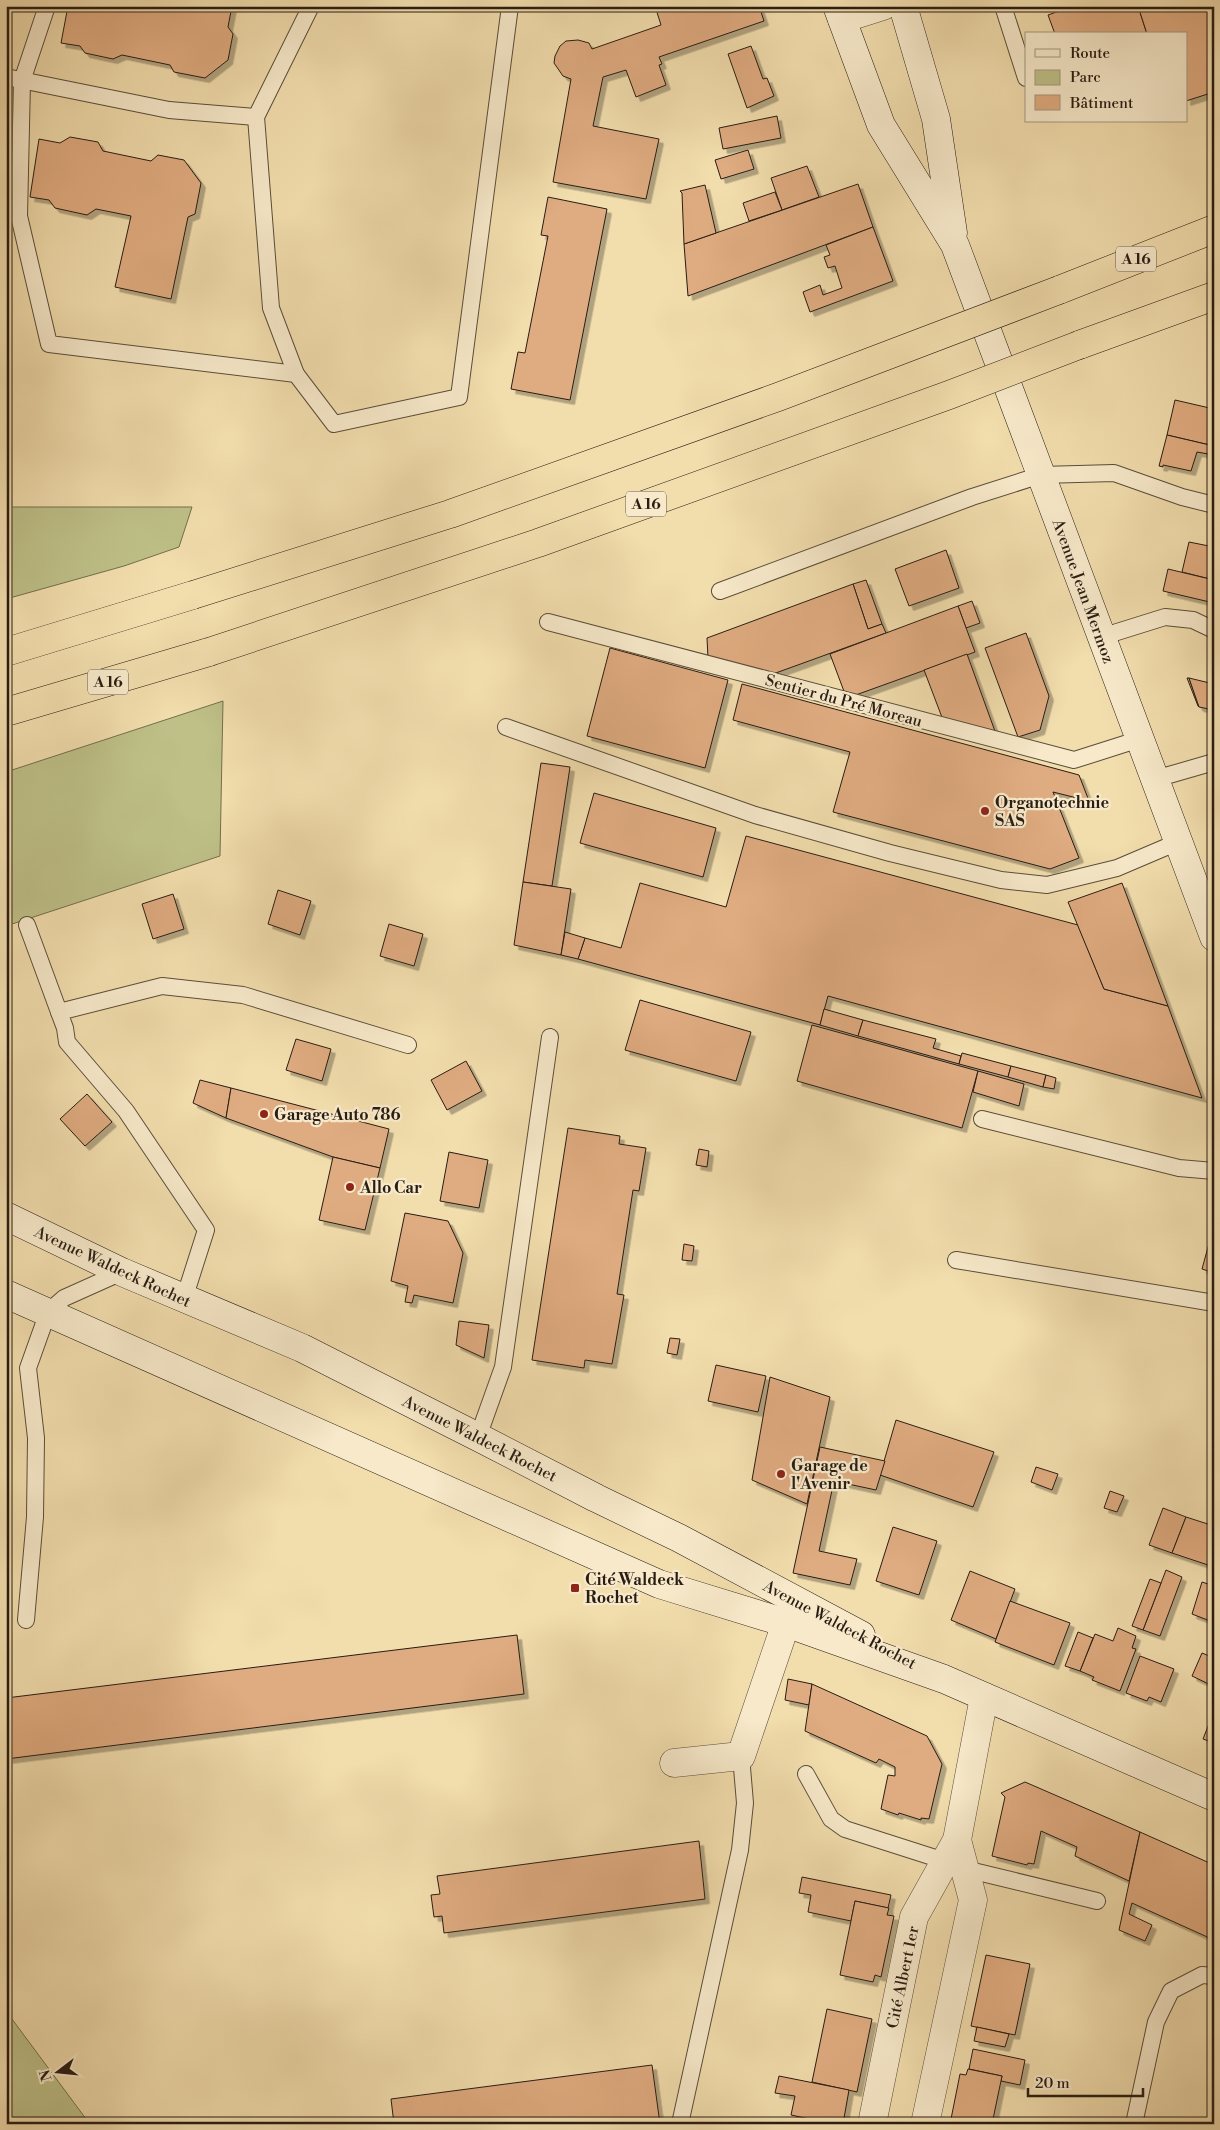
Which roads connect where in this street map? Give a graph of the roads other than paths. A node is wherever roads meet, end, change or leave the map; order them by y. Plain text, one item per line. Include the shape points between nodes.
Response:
1 (46, 6) edge
2 (311, 6) edge
3 (510, 6) edge
4 (883, 6) edge
5 (903, 6) edge
6 (1009, 8) edge
7 (839, 13) edge
8 (1025, 74) edge
9 (14, 79) edge
10 (256, 117) junction
11 (1214, 229) edge
12 (955, 245) junction
13 (1214, 296) edge
14 (296, 374) junction
15 (1041, 475) junction
16 (1214, 505) edge
17 (720, 591) dead end
18 (548, 622) dead end
19 (1214, 630) edge
20 (1101, 637) junction
21 (6, 652) edge
22 (6, 712) edge
23 (506, 727) dead end
24 (1140, 740) junction
25 (1214, 762) edge
26 (1155, 779) junction
27 (1178, 842) junction
28 (27, 925) dead end
29 (1214, 937) edge
30 (59, 1012) junction
31 (550, 1037) dead end
32 (408, 1045) dead end
33 (982, 1119) dead end
34 (1214, 1172) edge
35 (6, 1216) edge
36 (956, 1260) dead end
37 (122, 1272) junction
38 (6, 1294) edge
39 (184, 1299) junction
40 (1214, 1303) edge
41 (48, 1312) junction
42 (478, 1436) junction
43 (26, 1620) dead end
44 (786, 1623) junction
45 (944, 1680) junction
46 (984, 1697) junction
47 (740, 1756) junction
48 (674, 1763) dead end
49 (806, 1774) dead end
50 (1214, 1797) edge
51 (956, 1857) junction
52 (1097, 1901) dead end
53 (1214, 1976) edge
54 (680, 2124) edge
55 (872, 2124) edge
56 (925, 2124) edge
57 (1134, 2124) edge

1 - 9 lane
2 - 10 lane
3 - 14 lane via 459,397 334,424
4 - 7 main road
5 - 12 main road, Avenue Jean Mermoz via 936,119
6 - 8 lane
7 - 12 main road, Avenue Jean Mermoz via 881,125
9 - 10 lane via 168,110
9 - 14 lane via 19,216 49,344
10 - 14 lane via 271,308
11 - 21 highway, A 16, bridge via 778,397 450,514
12 - 15 main road, Avenue Jean Mermoz
13 - 22 highway, A 16, bridge via 950,396 538,543 209,652
15 - 16 lane via 1114,473
15 - 17 lane via 972,497
15 - 20 main road, Avenue Jean Mermoz
18 - 24 lane, Sentier du Pré Moreau via 1074,760
19 - 20 lane via 1193,620 1165,617
20 - 24 main road, Avenue Jean Mermoz
23 - 27 lane via 755,815 1001,880 1047,885 1117,868
24 - 26 main road, Avenue Jean Mermoz
25 - 26 lane
26 - 27 main road, Avenue Jean Mermoz
27 - 29 main road, Avenue Jean Mermoz
28 - 30 lane
30 - 32 lane via 162,986 243,995
30 - 39 lane via 66,1042 126,1111 206,1230
31 - 42 lane via 503,1367
33 - 34 lane via 1179,1168
35 - 37 main road, Avenue Waldeck Rochet
36 - 40 lane
37 - 39 main road, Avenue Waldeck Rochet
37 - 41 lane via 64,1298
38 - 41 main road, Avenue Waldeck Rochet
39 - 42 main road, Avenue Waldeck Rochet via 302,1348
41 - 43 lane via 28,1368 36,1438 35,1517
41 - 44 main road, Avenue Waldeck Rochet via 659,1584
42 - 45 main road, Avenue Waldeck Rochet via 679,1538
44 - 45 main road, Avenue Waldeck Rochet
44 - 47 main road
45 - 46 main road, Avenue Waldeck Rochet
46 - 50 main road, Avenue Waldeck Rochet
46 - 51 main road, Cité Albert 1er
47 - 48 main road
47 - 54 lane via 745,1803 740,1850
49 - 51 lane via 831,1819 846,1829
51 - 52 lane
51 - 55 main road, Cité Albert 1er via 914,1917
51 - 56 main road, Cité Albert 1er via 973,1900
53 - 57 lane via 1202,1975 1171,1991 1156,2022

